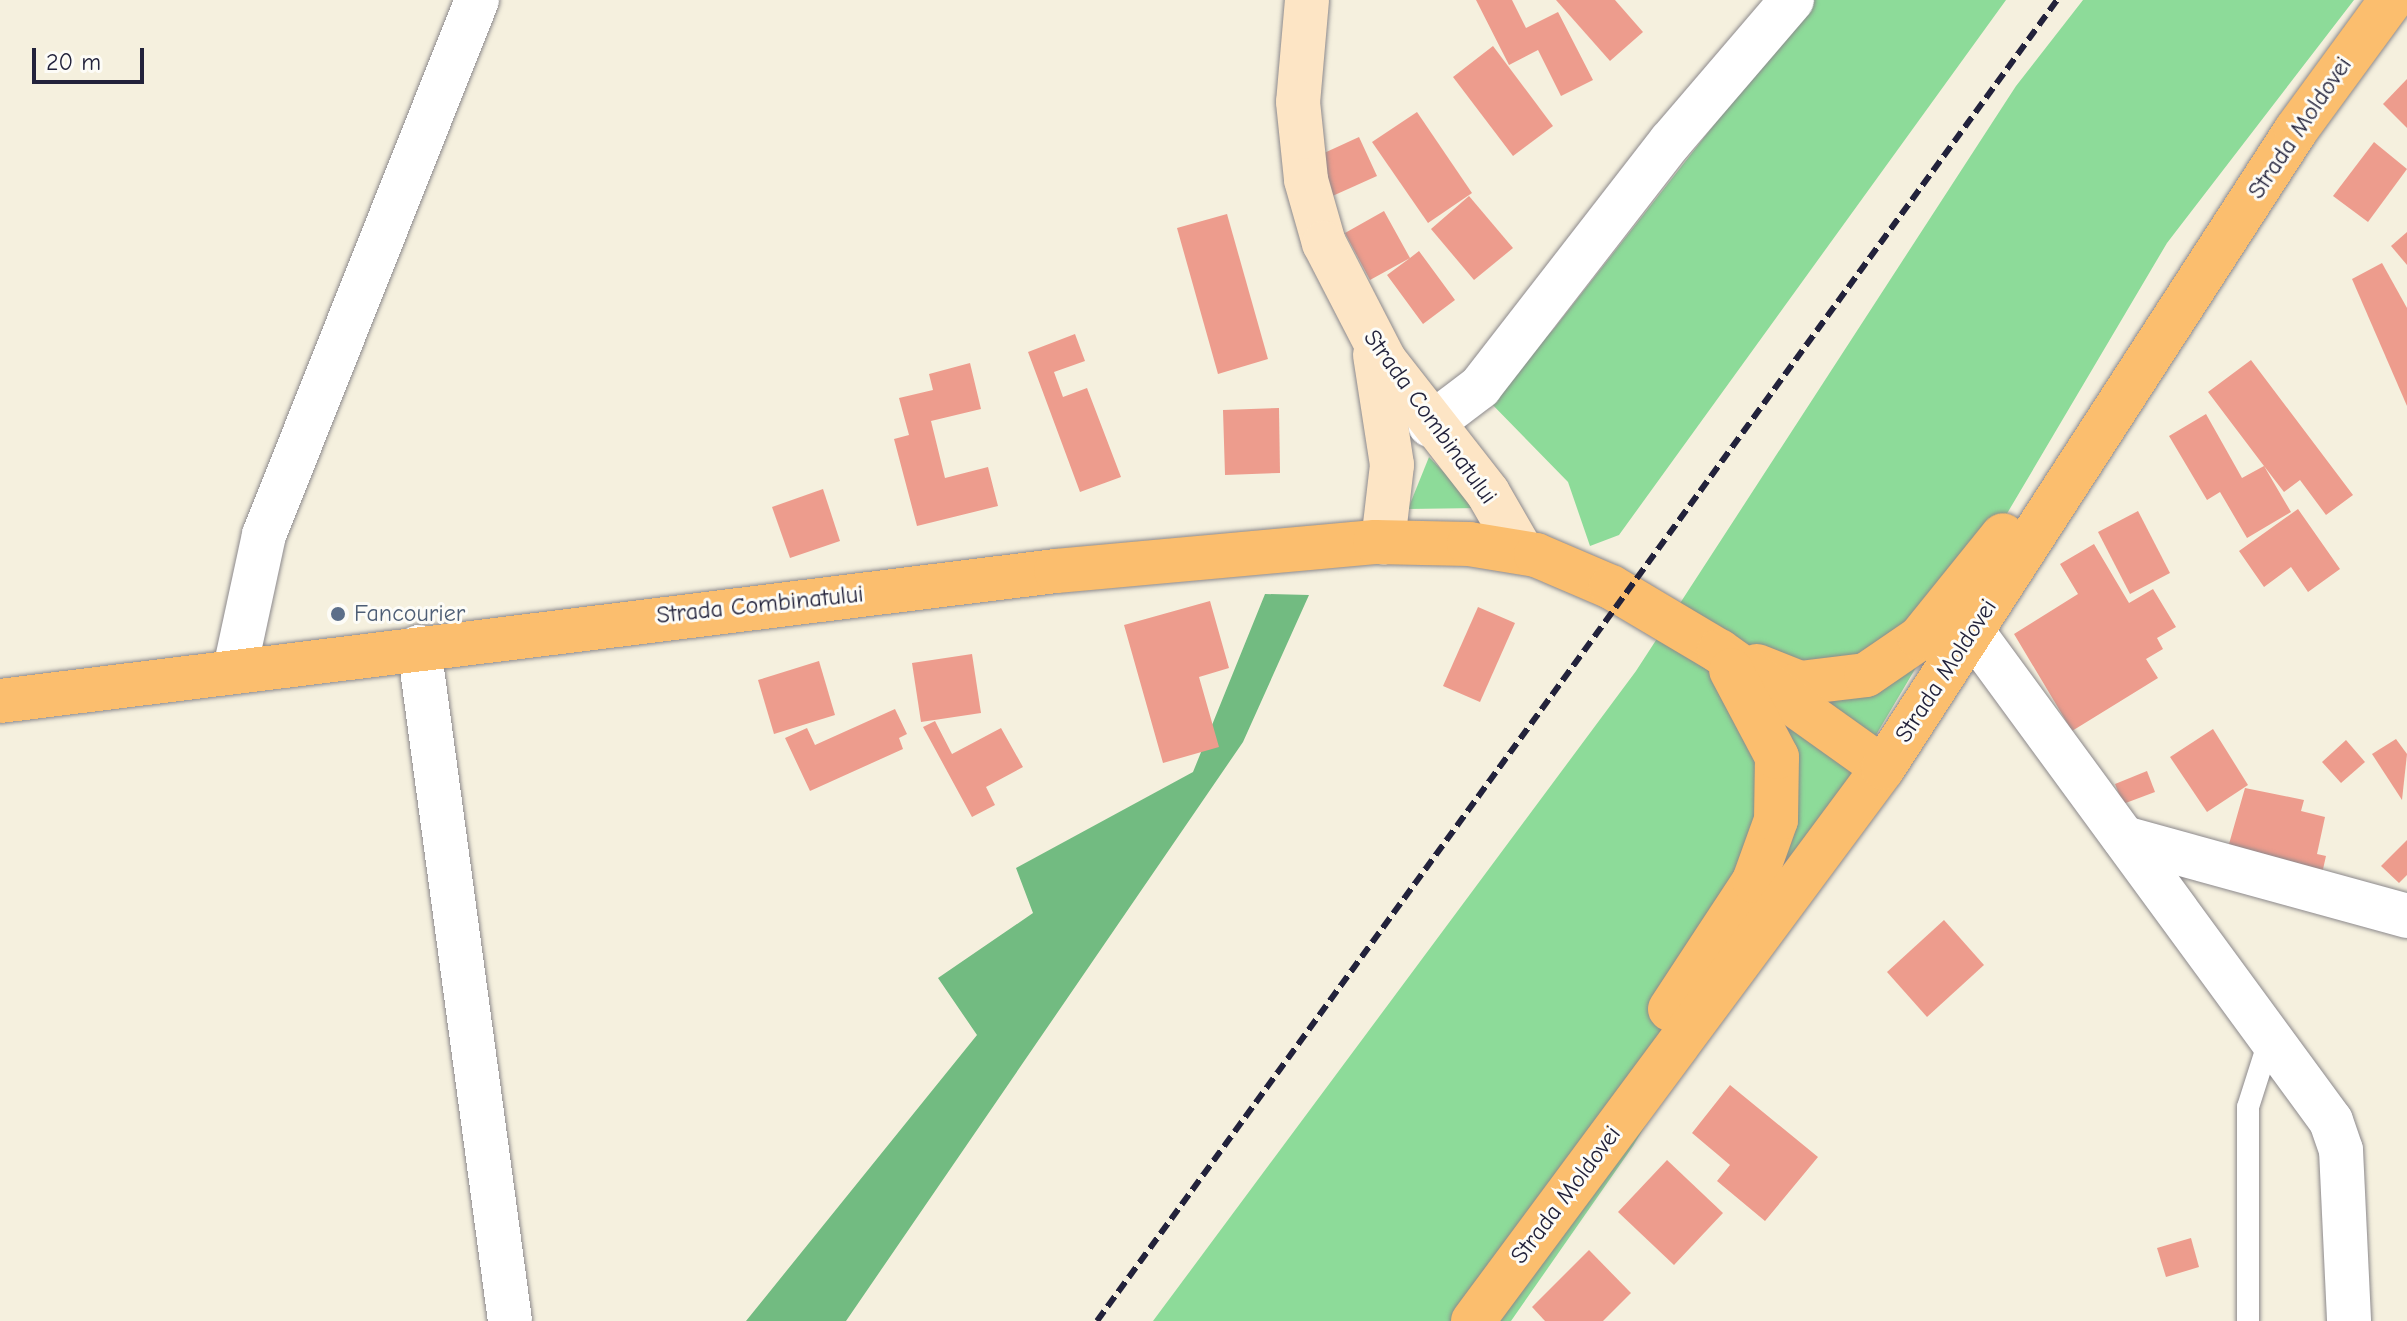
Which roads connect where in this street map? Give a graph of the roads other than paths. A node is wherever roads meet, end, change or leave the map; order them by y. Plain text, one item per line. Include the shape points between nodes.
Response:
1 (477, 0) edge
2 (1307, 0) edge
3 (1792, 0) edge
4 (2391, 0) edge
5 (2181, 311) junction
6 (1373, 341) junction
7 (1430, 425) junction
8 (1383, 542) junction
9 (1522, 552) junction
10 (1972, 631) junction
11 (419, 647) junction
12 (1719, 651) junction
13 (235, 669) junction
14 (0, 701) edge
15 (1883, 768) junction
16 (2124, 838) junction
17 (2407, 916) edge
18 (2270, 1038) junction
19 (1479, 1312) edge
20 (510, 1321) edge
21 (2248, 1321) edge
22 (2349, 1321) edge

1 - 13 street via 269,521
2 - 6 street, Strada Combinatului via 1297,54 1306,180 1324,243
3 - 7 street via 1671,141 1480,387
4 - 5 main road, Strada Moldovei via 2296,130
5 - 10 main road, Strada Moldovei
5 - 12 main road via 2116,382 1920,638 1866,675 1834,683 1800,683
6 - 7 street, Strada Combinatului
6 - 8 street via 1392,465
7 - 9 street, Strada Combinatului via 1488,493
8 - 9 main road, Strada Combinatului
8 - 11 main road, Strada Combinatului via 1056,571
9 - 12 main road, Strada Combinatului via 1611,587
10 - 15 main road, Strada Moldovei
10 - 16 street
11 - 13 main road, Strada Combinatului
11 - 20 street
12 - 15 main road, Strada Combinatului
12 - 19 main road via 1777,757 1776,820 1754,881 1517,1240
13 - 14 main road, Strada Combinatului
15 - 19 main road, Strada Moldovei
16 - 17 street
16 - 18 street
18 - 21 lane via 2248,1107
18 - 22 street via 2331,1121 2341,1150

